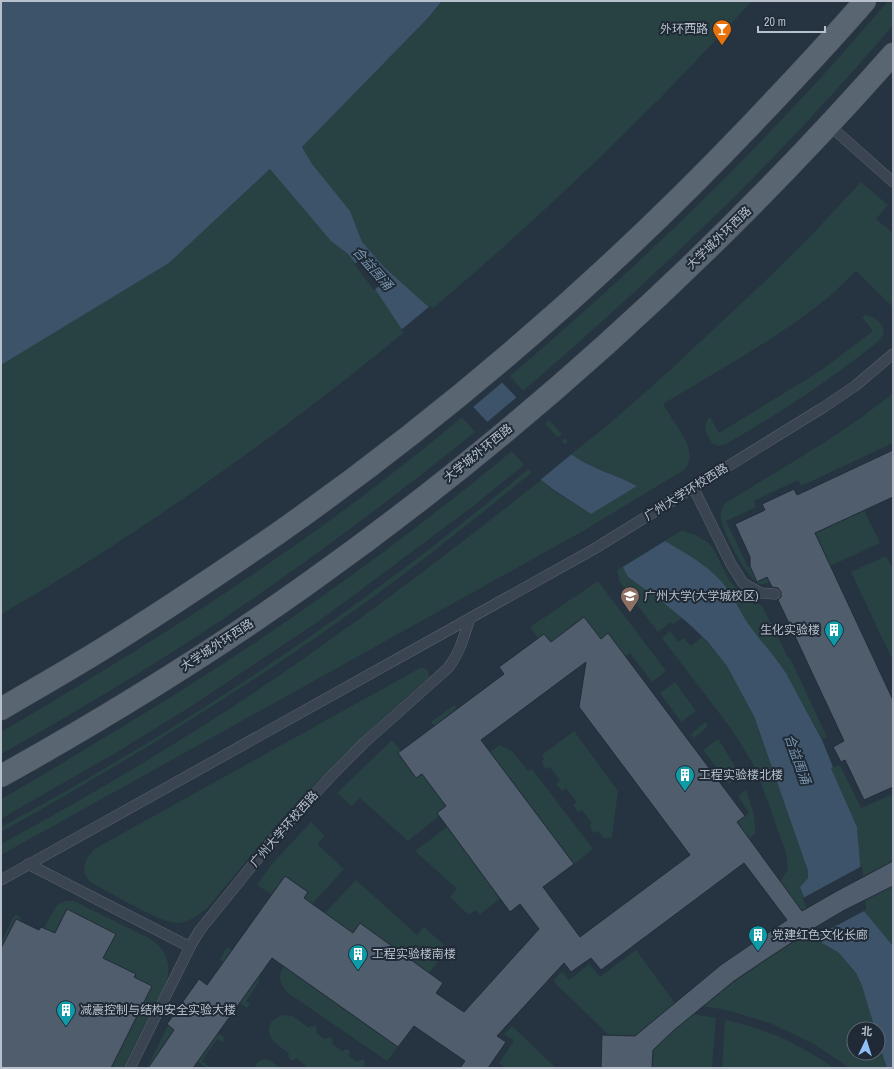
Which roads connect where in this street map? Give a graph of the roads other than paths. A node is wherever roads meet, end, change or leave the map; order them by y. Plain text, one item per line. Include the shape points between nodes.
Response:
1 (865, 1) edge
2 (893, 54) edge
3 (829, 124) junction
4 (893, 182) edge
5 (893, 354) edge
6 (693, 487) junction
7 (775, 594) dead end
8 (470, 618) junction
9 (1, 709) edge
10 (1, 776) edge
11 (28, 864) junction
12 (1, 880) edge
13 (190, 947) junction
14 (130, 1068) edge

1 - 9 main road via 807,66 678,200 586,286 450,403 364,470 244,556 116,640
2 - 3 main road, 大学城外环西路
3 - 4 lane
3 - 10 main road, 大学城外环西路 via 749,209 660,295 536,405 422,499 267,612 119,708
5 - 6 lane, 广州大学环校西路 via 855,386 824,407
6 - 7 lane via 743,583 756,591
6 - 8 lane, 广州大学环校西路 via 594,549
8 - 11 lane, 广州大学环校西路
8 - 13 lane, 广州大学环校西路 via 455,660 323,784 272,841 200,930
11 - 12 lane, 广州大学环校西路
11 - 13 lane
13 - 14 lane, 广州大学环校西路

